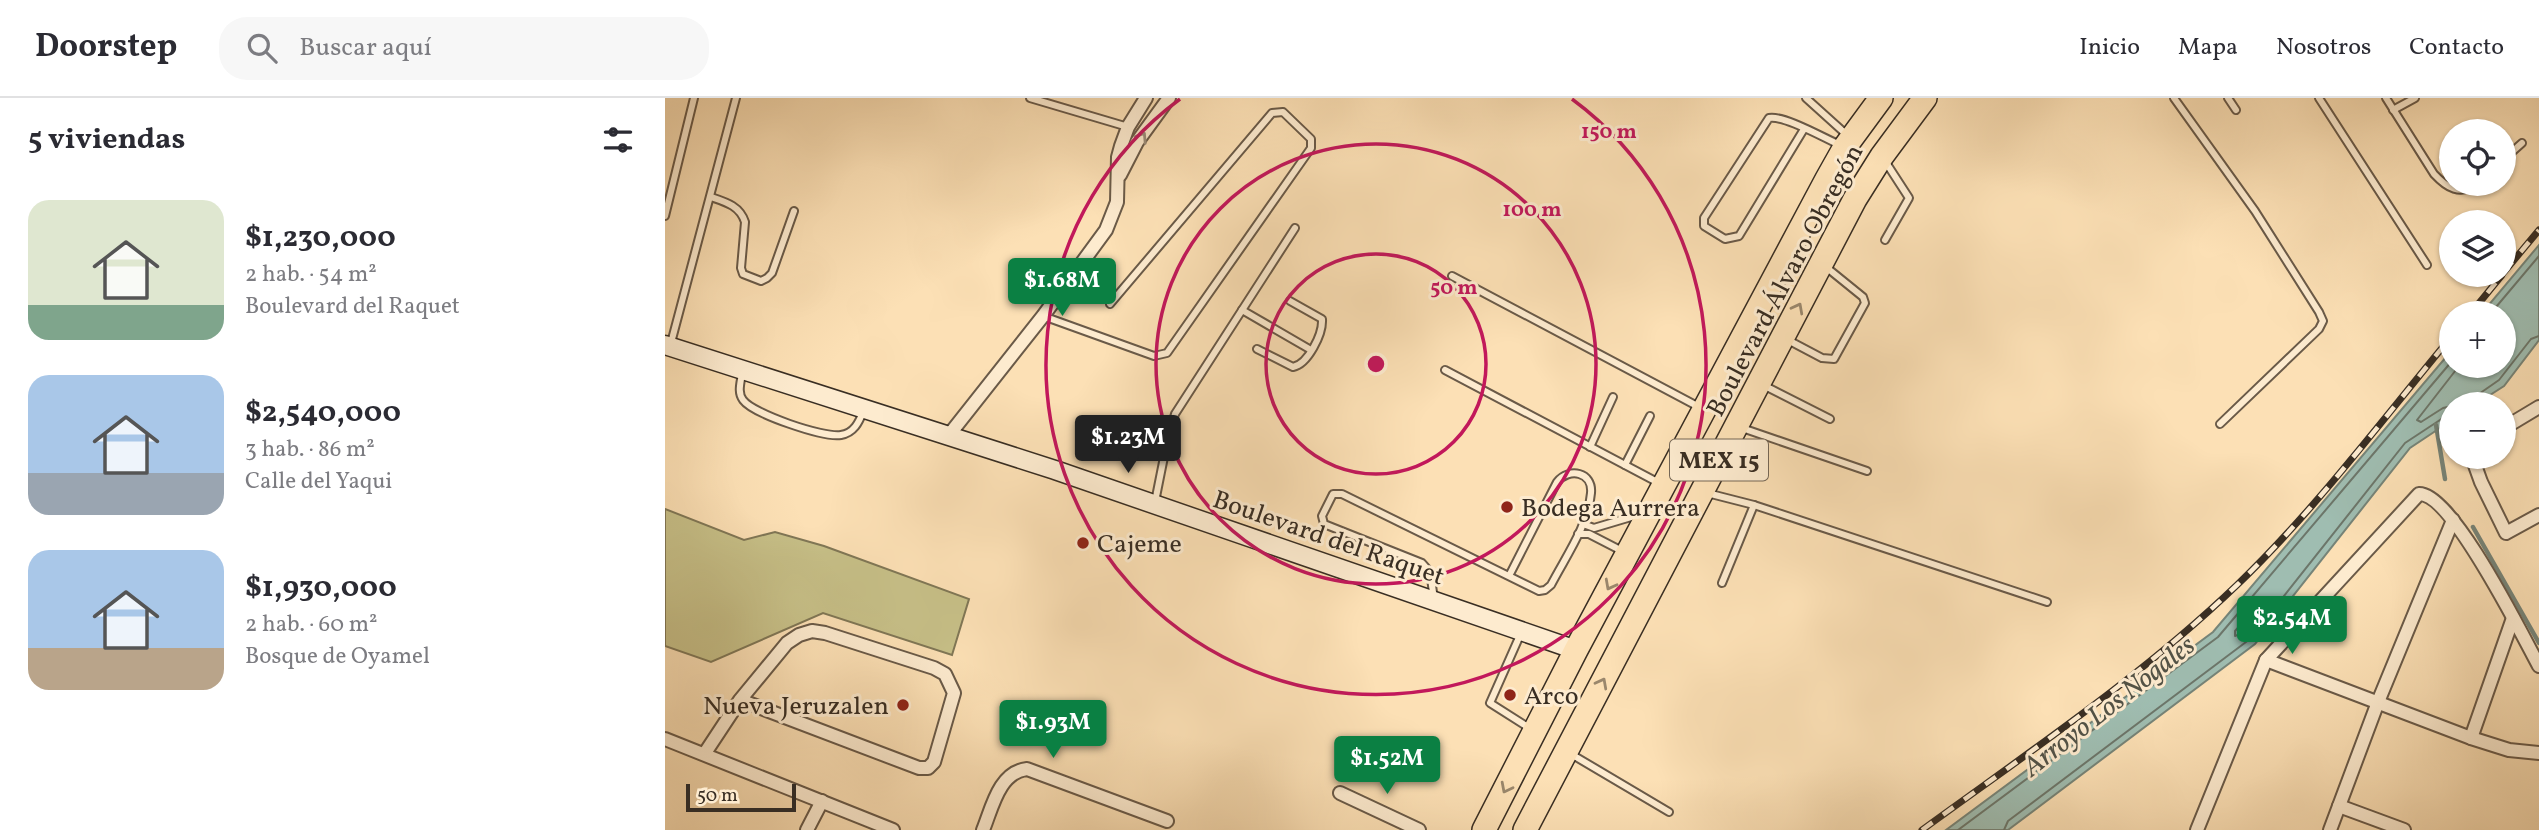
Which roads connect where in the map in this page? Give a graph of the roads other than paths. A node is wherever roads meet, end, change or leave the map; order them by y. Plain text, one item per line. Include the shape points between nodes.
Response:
1 (694, 98) edge
2 (736, 98) edge
3 (1030, 98) edge
4 (1146, 98) edge
5 (1168, 98) edge
6 (1806, 98) edge
7 (1881, 98) edge
8 (1925, 98) edge
9 (2174, 98) edge
10 (2228, 98) edge
11 (2319, 98) edge
12 (2386, 98) edge
13 (2415, 98) edge
14 (2235, 110) dead end
15 (2393, 110) junction
16 (1128, 127) junction
17 (1804, 129) junction
18 (1848, 143) junction
19 (2522, 143) dead end
20 (2516, 148) edge
21 (1882, 156) junction
22 (1119, 178) junction
23 (2439, 180) edge
24 (711, 197) junction
25 (794, 211) dead end
26 (665, 216) edge
27 (1295, 228) dead end
28 (1885, 240) dead end
29 (1822, 263) junction
30 (2427, 265) dead end
31 (1452, 276) dead end
32 (1290, 301) dead end
33 (1110, 304) dead end
34 (1242, 310) junction
35 (1043, 316) junction
36 (1783, 337) junction
37 (668, 346) edge
38 (1257, 349) dead end
39 (1311, 351) junction
40 (1445, 370) dead end
41 (743, 371) junction
42 (1759, 383) junction
43 (1613, 397) dead end
44 (2539, 407) edge
45 (1704, 409) junction
46 (865, 410) junction
47 (1650, 416) dead end
48 (1831, 419) dead end
49 (2516, 421) edge
50 (2220, 424) dead end
51 (1736, 426) junction
52 (949, 435) junction
53 (1590, 447) junction
54 (1625, 465) junction
55 (2476, 469) edge
56 (1867, 471) dead end
57 (1664, 485) junction
58 (1702, 491) junction
59 (1154, 504) junction
60 (1754, 505) junction
61 (1650, 512) junction
62 (2539, 514) edge
63 (2453, 520) junction
64 (1583, 524) junction
65 (1578, 534) junction
66 (1627, 554) junction
67 (1509, 576) junction
68 (1722, 583) dead end
69 (1434, 601) junction
70 (2047, 602) dead end
71 (2513, 618) junction
72 (1521, 631) junction
73 (1576, 650) junction
74 (2266, 660) junction
75 (2539, 666) edge
76 (740, 700) junction
77 (2378, 702) junction
78 (1534, 732) junction
79 (2471, 738) junction
80 (665, 739) edge
81 (1566, 752) junction
82 (705, 753) junction
83 (2539, 753) edge
84 (1341, 793) dead end
85 (822, 801) junction
86 (2339, 806) junction
87 (1669, 812) dead end
88 (1167, 821) dead end
89 (807, 830) edge
90 (893, 830) edge
91 (983, 830) edge
92 (1419, 830) edge
93 (1484, 830) edge
94 (1525, 830) edge
95 (2197, 830) edge
96 (2330, 830) edge
97 (2404, 830) edge

1 - 26 lane
2 - 24 lane
3 - 16 lane
4 - 16 street
22 -> 5 street
6 - 18 lane
7 - 18 highway, Boulevard Álvaro Obregón / MEX 15
8 - 21 highway, Boulevard Álvaro Obregón / MEX 15
9 - 50 lane via 2255,211 2323,321
10 - 14 lane
11 - 30 lane
12 - 15 lane
13 - 15 lane
15 - 23 lane
16 - 22 street via 1118,156
17 - 17 lane via 1738,236 1725,239 1704,226 1704,218 1769,118
17 - 18 lane
18 - 45 highway, Boulevard Álvaro Obregón / MEX 15
19 - 20 lane
21 - 28 lane via 1909,198
21 - 29 highway, Boulevard Álvaro Obregón / MEX 15
22 - 35 street via 1117,202 1106,230
24 - 25 lane via 743,216 741,268 743,274 761,281 772,272
24 - 37 lane
27 - 34 lane
36 -> 29 highway, Boulevard Álvaro Obregón / MEX 15
29 - 36 lane via 1863,298 1862,312 1834,359 1822,358
31 - 45 lane
32 - 39 lane via 1322,319
33 - 35 lane via 1272,113 1287,115 1311,139 1311,148 1167,353 1154,356
34 - 39 lane
34 - 59 lane via 1175,414
35 - 52 street
36 - 42 highway, Boulevard Álvaro Obregón / MEX 15
37 - 41 street, Boulevard del Raquet
38 - 39 lane via 1293,367
40 - 53 lane
41 - 46 street, Boulevard del Raquet
41 - 46 lane via 740,388 744,401 812,431 841,435 852,431
42 - 48 lane
42 - 51 highway, Boulevard Álvaro Obregón / MEX 15
43 - 53 lane
44 - 49 street
45 - 57 highway, Boulevard Álvaro Obregón / MEX 15
46 - 52 street, Boulevard del Raquet
47 - 54 lane
51 - 56 lane
51 - 58 highway, Boulevard Álvaro Obregón / MEX 15
52 - 59 street, Boulevard del Raquet
53 - 54 lane
54 - 57 lane
55 - 62 street via 2506,533
57 - 61 highway, Boulevard Álvaro Obregón / MEX 15
58 - 60 lane
81 -> 58 highway, Boulevard Álvaro Obregón / MEX 15
59 - 69 street, Boulevard del Raquet
60 - 68 lane
60 - 70 lane
61 - 64 lane via 1594,528
61 - 66 highway, Boulevard Álvaro Obregón / MEX 15
63 - 71 street
63 - 74 street via 2431,497 2415,496
63 - 77 street
64 - 65 lane
64 - 67 lane via 1589,481 1572,472 1564,474
65 - 66 lane via 1595,536
65 - 67 lane via 1545,590
66 -> 73 highway, Boulevard Álvaro Obregón / MEX 15
67 - 69 lane via 1342,494 1333,494 1322,516 1324,524 1422,563 1430,572
69 - 72 street, Boulevard del Raquet
71 - 75 street
71 - 79 street
72 - 73 street, Boulevard del Raquet
72 - 78 lane via 1490,703
73 - 78 highway, Boulevard Álvaro Obregón / MEX 15
74 - 77 street
74 - 95 street
76 - 76 street via 787,643 812,631 934,667 945,674 954,693 935,762 927,768
76 - 82 street
77 - 79 street
77 - 86 street
78 -> 93 highway, Boulevard Álvaro Obregón / MEX 15
79 - 83 street via 2509,750
80 - 82 street
81 - 87 lane
81 - 94 highway, Boulevard Álvaro Obregón / MEX 15
82 - 85 street
84 - 92 street
85 - 89 street
85 - 90 street
86 - 96 street
86 - 97 street
88 - 91 street via 1027,769 1014,771 1001,786

